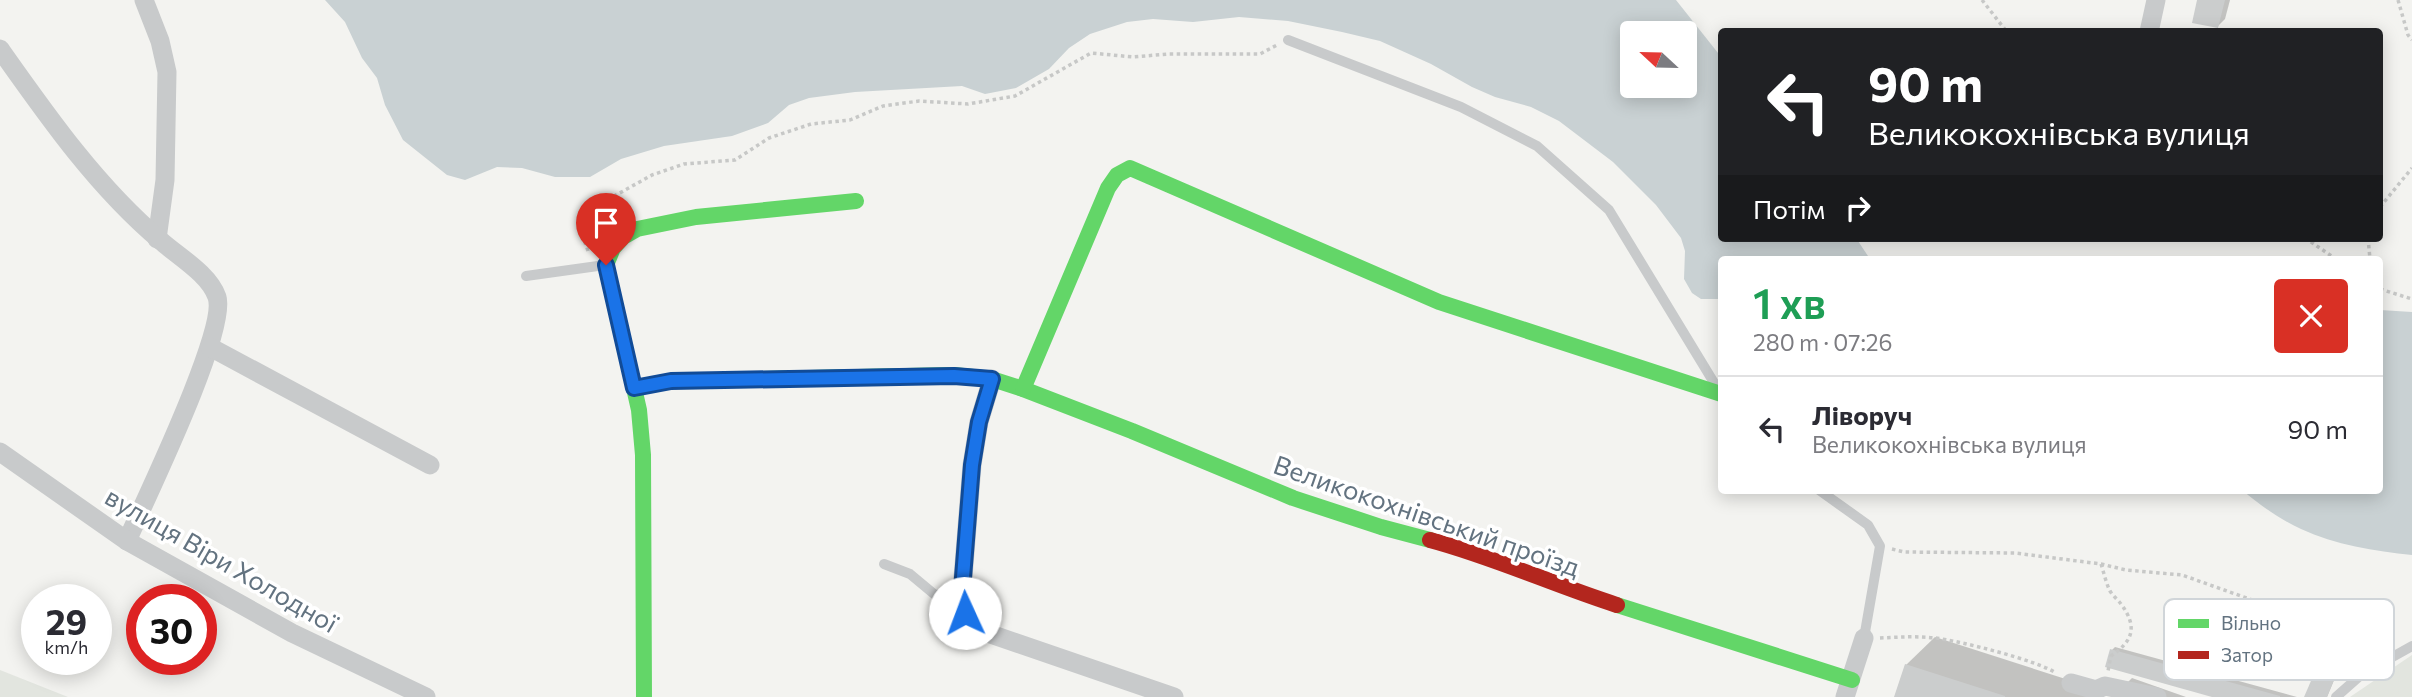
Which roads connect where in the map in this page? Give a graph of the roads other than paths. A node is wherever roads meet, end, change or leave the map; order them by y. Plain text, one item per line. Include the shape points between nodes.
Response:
1 (144, 0) edge
2 (2156, 0) edge
3 (2151, 28) edge
4 (1288, 40) road end
5 (0, 49) edge
6 (856, 201) dead end
7 (157, 239) junction
8 (600, 265) junction
9 (526, 276) dead end
10 (210, 347) junction
11 (992, 379) junction
12 (634, 388) junction
13 (1023, 389) junction
14 (1718, 391) edge
15 (1718, 395) edge
16 (0, 452) edge
17 (430, 465) dead end
18 (1825, 494) edge
19 (127, 541) junction
20 (884, 564) dead end
21 (964, 602) junction
22 (1864, 638) joint
23 (2412, 646) edge
24 (2394, 656) edge
25 (2355, 680) edge
26 (2071, 683) road end
27 (1848, 688) edge
28 (2098, 691) edge
29 (426, 697) edge
30 (644, 697) edge
31 (1174, 697) edge
32 (2157, 697) edge
33 (2336, 697) edge

1 - 7 street via 167,72 165,180
2 - 3 street
4 - 14 lane via 1461,107 1537,146 1609,209
5 - 7 street via 104,185
6 - 8 street via 696,217 637,229 623,237
7 - 10 street via 204,278 217,298
8 - 9 lane
8 - 12 street
10 - 17 street
10 - 19 street
11 - 12 street, Великокохнівський проїзд via 684,381
11 - 13 street, Великокохнівський проїзд
11 - 21 street via 972,465
12 - 30 street via 645,497
13 - 15 street via 1108,188 1117,175 1130,168 1439,302
13 - 27 street, Великокохнівський проїзд via 1293,498 1505,564
16 - 19 street, вулиця Віри Холодної
18 - 22 lane via 1868,525 1880,546
19 - 29 street, вулиця Віри Холодної via 292,633
20 - 21 lane via 910,574 934,594
21 - 31 street via 965,613 976,629
22 - 27 street
23 - 24 lane
25 - 33 lane
26 - 28 street
28 - 32 street

